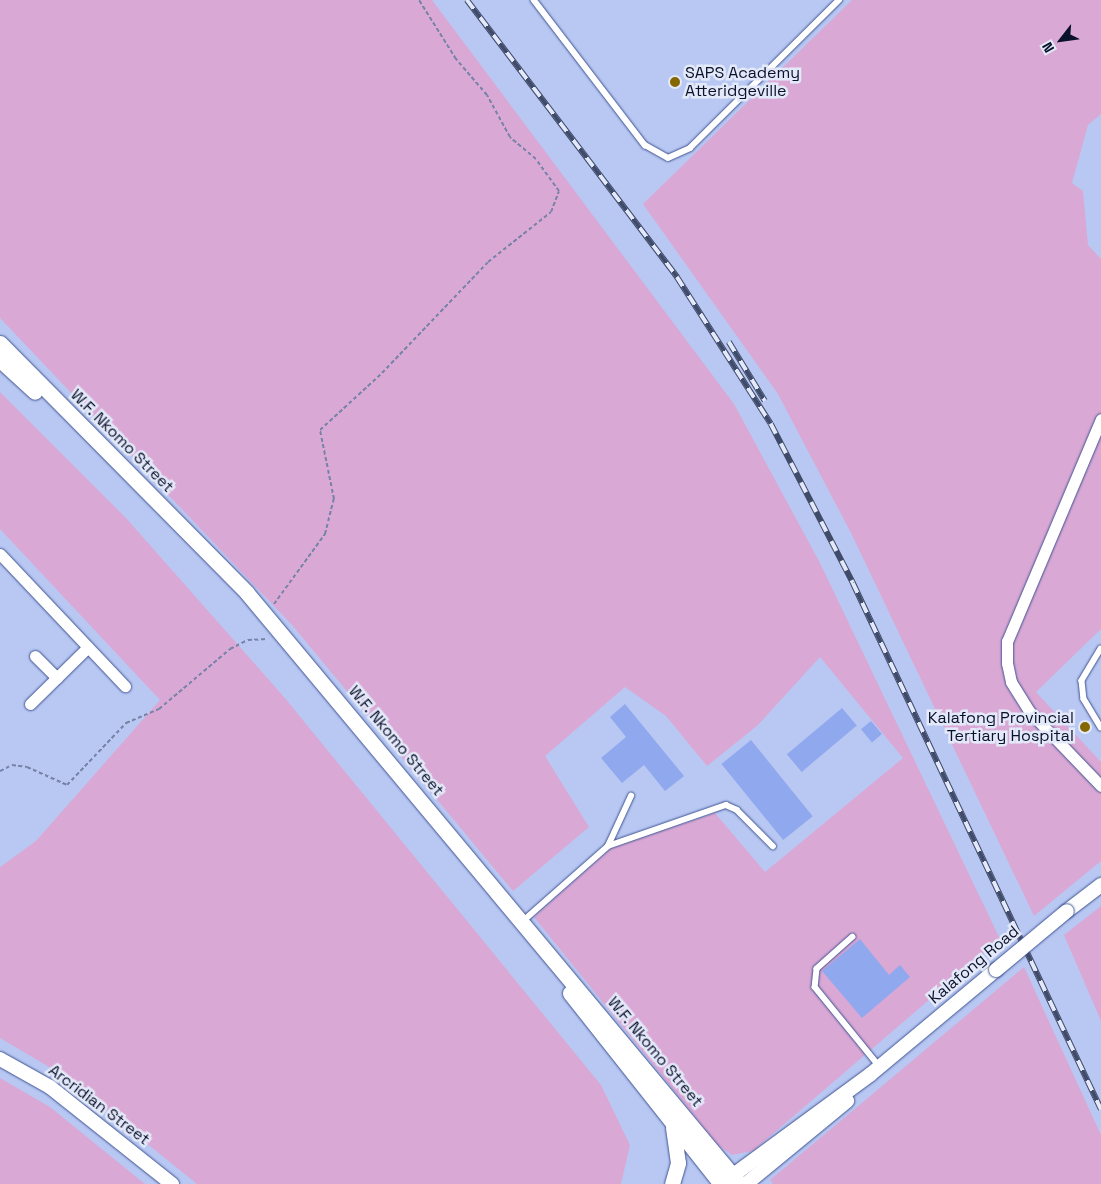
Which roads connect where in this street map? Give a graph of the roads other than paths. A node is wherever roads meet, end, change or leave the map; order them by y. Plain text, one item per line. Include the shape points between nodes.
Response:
1 (534, 0) edge
2 (840, 0) edge
3 (0, 343) edge
4 (0, 360) edge
5 (1101, 418) edge
6 (0, 554) edge
7 (88, 647) junction
8 (1100, 649) edge
9 (35, 656) dead end
10 (57, 678) junction
11 (125, 686) dead end
12 (30, 704) dead end
13 (1101, 727) edge
14 (1101, 786) edge
15 (630, 796) dead end
16 (608, 846) junction
17 (773, 846) dead end
18 (1101, 885) edge
19 (521, 924) junction
20 (853, 937) dead end
21 (0, 1059) edge
22 (875, 1070) junction
23 (672, 1122) junction
24 (733, 1182) edge
25 (172, 1184) edge
26 (672, 1184) edge

1 - 2 lane via 645,145 668,158 690,148
3 - 19 main road, W.F. Nkomo Street via 269,618
4 - 19 main road, W.F. Nkomo Street via 160,515 276,636
5 - 14 street via 1007,641 1007,663 1011,682 1029,711
6 - 7 street
7 - 10 street
7 - 11 street
8 - 13 lane via 1082,682 1084,698
9 - 10 street
10 - 12 street
15 - 16 lane
16 - 17 lane via 726,806 738,810
16 - 19 lane
18 - 22 street, Kalafong Road, bridge
19 - 23 main road, W.F. Nkomo Street
19 - 24 main road, W.F. Nkomo Street
20 - 22 lane via 817,969 815,987
21 - 25 street, Arcridian Street via 57,1092
22 - 24 street, Kalafong Road
23 - 24 main road, W.F. Nkomo Street
23 - 26 main road via 678,1157

